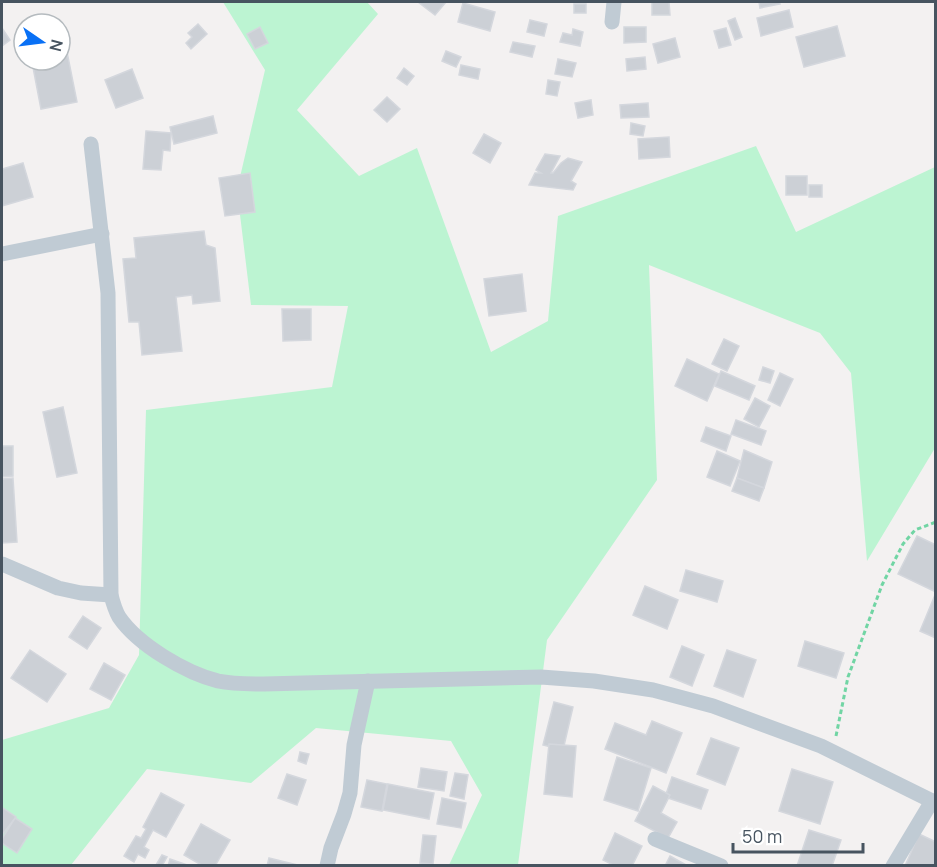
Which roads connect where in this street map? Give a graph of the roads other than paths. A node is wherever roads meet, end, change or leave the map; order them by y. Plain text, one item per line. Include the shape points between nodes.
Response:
1 (614, 2) edge
2 (612, 22) dead end
3 (91, 144) dead end
4 (102, 234) junction
5 (2, 254) edge
6 (2, 564) edge
7 (111, 595) junction
8 (368, 681) junction
9 (934, 802) edge
10 (655, 839) dead end
11 (327, 866) edge
12 (721, 866) edge
13 (893, 866) edge

1 - 2 street
3 - 4 street
4 - 5 street
4 - 7 street via 110,354
6 - 7 street via 58,588
7 - 8 street via 120,617 134,634 190,672 243,684
8 - 9 street via 541,677 652,690 713,706 821,746
8 - 11 street via 354,745 350,793
9 - 13 street
10 - 12 street

